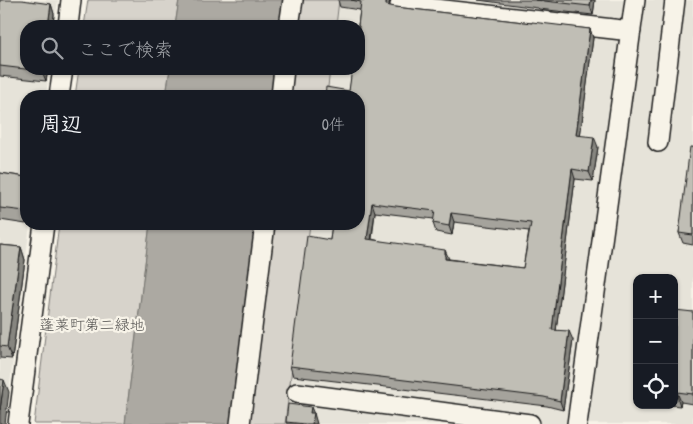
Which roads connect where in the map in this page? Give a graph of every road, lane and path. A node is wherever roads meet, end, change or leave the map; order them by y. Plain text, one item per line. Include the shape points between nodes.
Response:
1 (72, 0) edge
2 (292, 0) edge
3 (635, 0) edge
4 (675, 0) edge
5 (400, 5) dead end
6 (69, 20) edge
7 (290, 20) edge
8 (631, 31) junction
9 (62, 75) edge
10 (283, 75) edge
11 (61, 90) edge
12 (282, 90) edge
13 (658, 142) dead end
14 (43, 230) edge
15 (264, 230) edge
16 (297, 393) dead end
17 (18, 424) edge
18 (240, 424) edge
19 (530, 424) edge
20 (577, 424) edge

1 - 6 street
2 - 7 street
3 - 8 street
4 - 13 street
5 - 8 street
8 - 20 street
9 - 11 street
10 - 12 street
14 - 17 street
15 - 18 street
16 - 19 street

